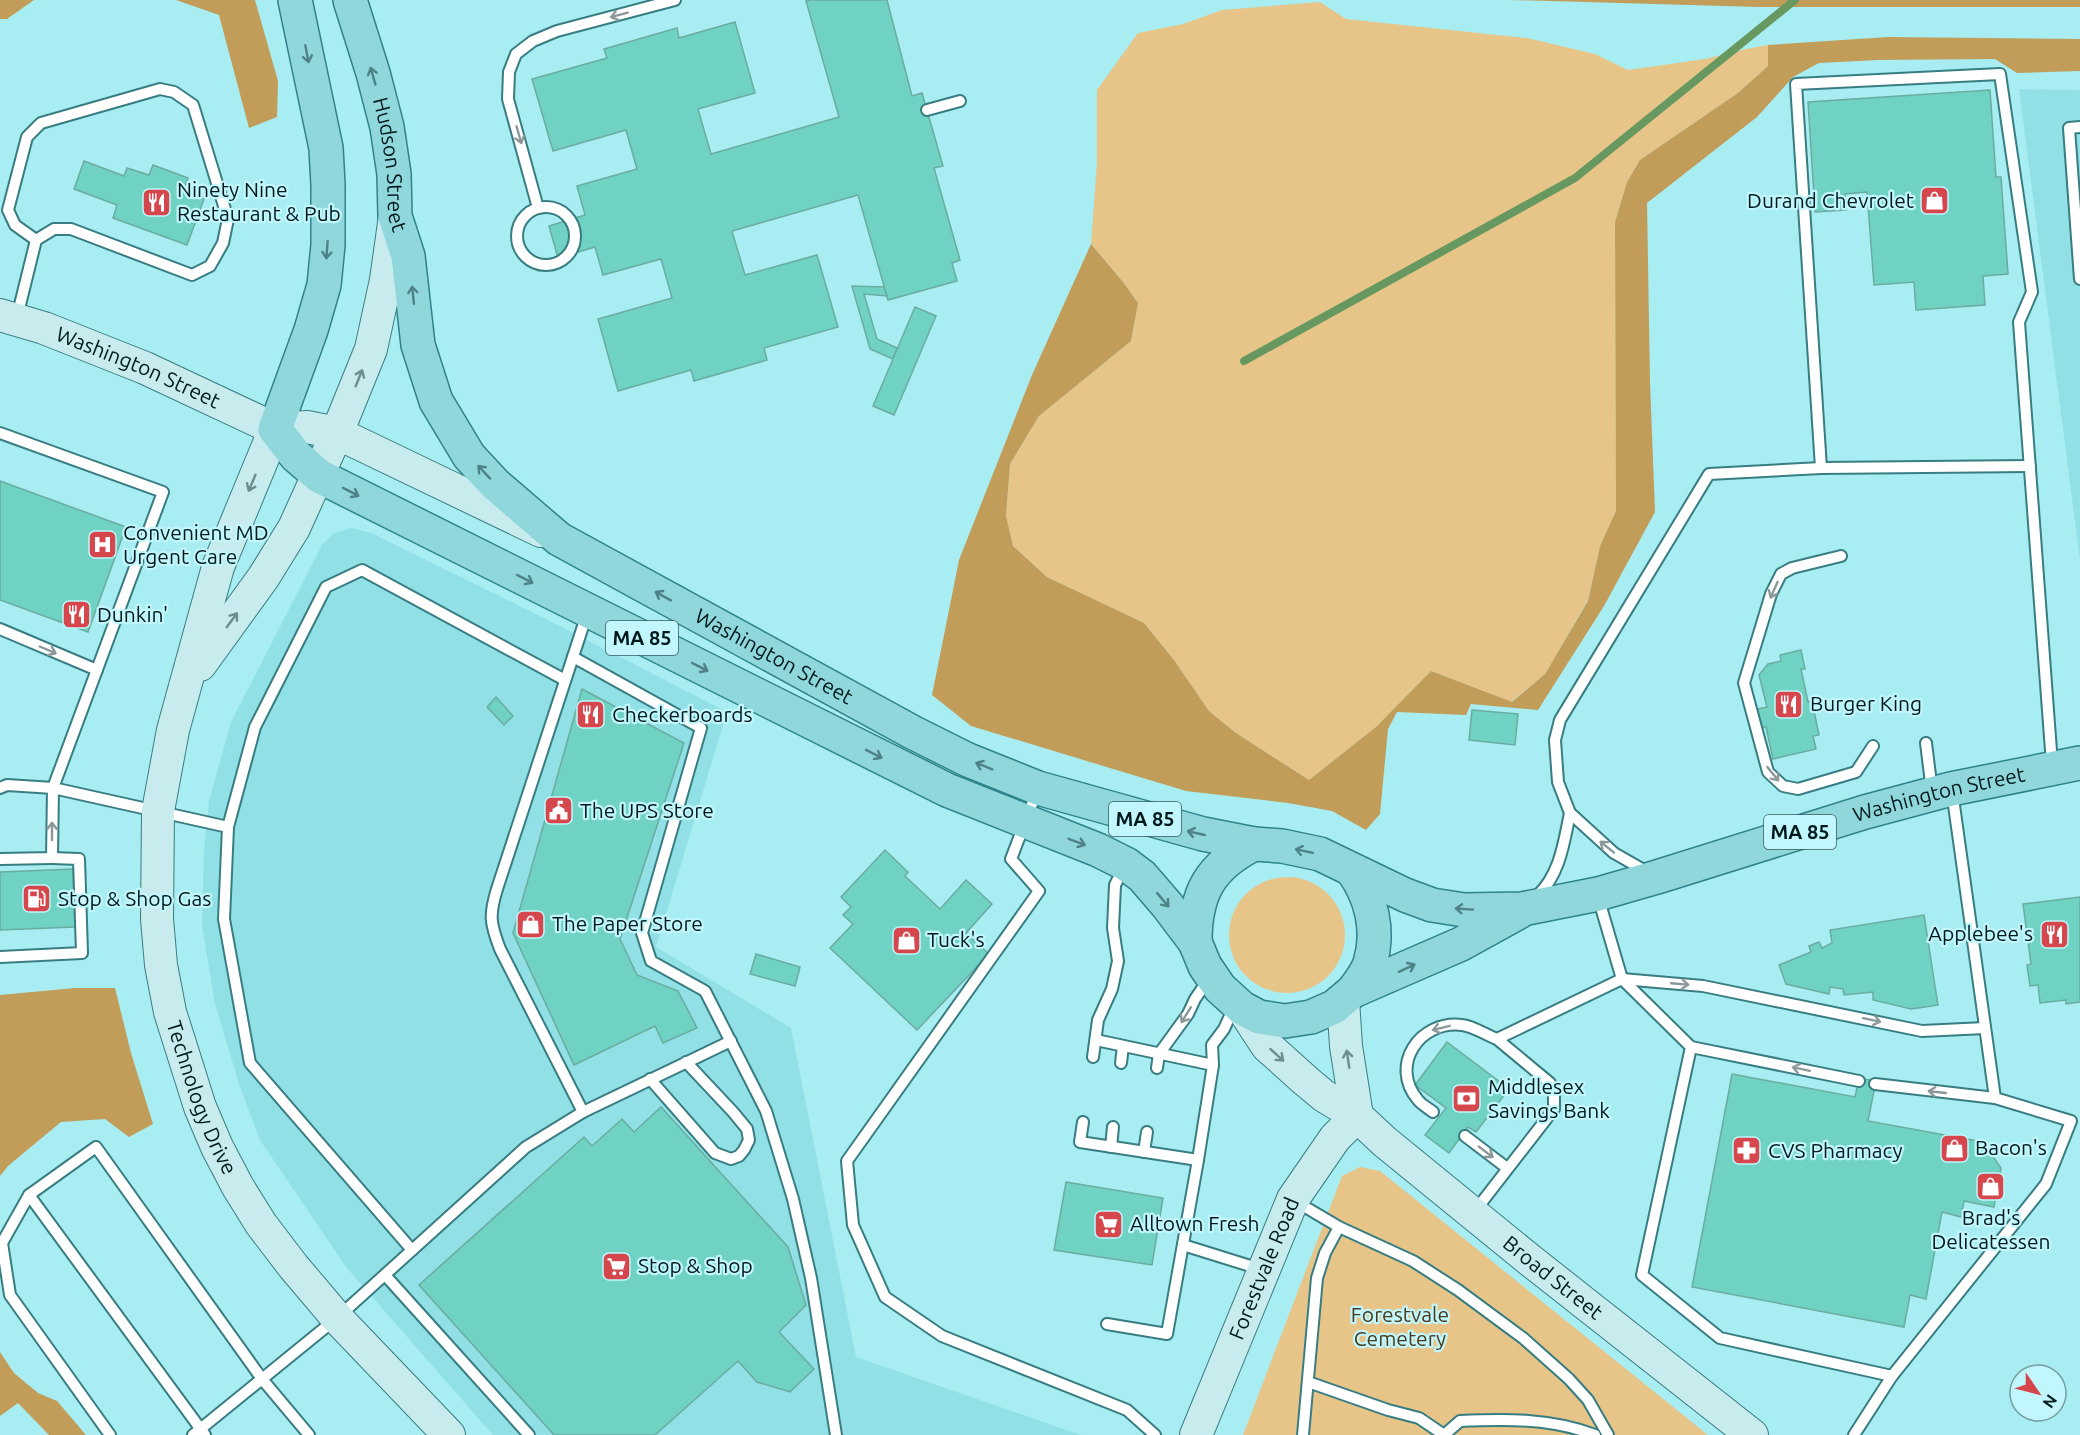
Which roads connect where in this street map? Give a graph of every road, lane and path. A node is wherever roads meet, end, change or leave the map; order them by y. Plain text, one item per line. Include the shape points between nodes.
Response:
1 (295, 0) edge
2 (350, 0) edge
3 (675, 0) edge
4 (960, 101) dead end
5 (927, 110) dead end
6 (2080, 127) edge
7 (538, 208) junction
8 (395, 216) junction
9 (36, 240) junction
10 (2080, 279) edge
11 (8, 317) edge
12 (275, 429) junction
13 (0, 433) edge
14 (338, 433) junction
15 (2030, 466) junction
16 (1821, 468) junction
17 (319, 476) junction
18 (559, 539) junction
19 (1841, 556) dead end
20 (588, 611) junction
21 (0, 629) edge
22 (573, 657) junction
23 (96, 670) junction
24 (565, 680) junction
25 (186, 685) junction
26 (1926, 743) dead end
27 (1873, 746) dead end
28 (2066, 765) edge
29 (0, 788) edge
30 (53, 788) junction
31 (1038, 788) junction
32 (1942, 791) junction
33 (158, 811) junction
34 (1570, 813) junction
35 (1026, 823) junction
36 (228, 827) junction
37 (1254, 844) junction
38 (52, 858) junction
39 (0, 859) edge
40 (1126, 864) junction
41 (1352, 870) junction
42 (1657, 877) junction
43 (1598, 894) junction
44 (1522, 909) junction
45 (1195, 942) junction
46 (0, 957) edge
47 (1212, 975) junction
48 (1622, 979) junction
49 (1348, 995) junction
50 (1239, 1006) junction
51 (1985, 1028) junction
52 (1497, 1039) junction
53 (1096, 1040) junction
54 (731, 1041) junction
55 (1123, 1046) junction
56 (1691, 1047) junction
57 (1159, 1054) junction
58 (1093, 1058) dead end
59 (686, 1062) junction
60 (1121, 1063) dead end
61 (1213, 1065) junction
62 (1157, 1068) dead end
63 (650, 1079) junction
64 (1858, 1081) dead end
65 (1875, 1084) dead end
66 (1995, 1098) junction
67 (583, 1112) junction
68 (1433, 1112) dead end
69 (1357, 1116) junction
70 (1083, 1122) dead end
71 (1113, 1126) dead end
72 (1147, 1132) dead end
73 (1465, 1136) dead end
74 (1111, 1147) junction
75 (1144, 1152) junction
76 (1198, 1160) junction
77 (1507, 1168) junction
78 (29, 1195) junction
79 (1293, 1199) junction
80 (1473, 1213) junction
81 (1339, 1227) junction
82 (1183, 1245) junction
83 (412, 1250) junction
84 (1263, 1270) junction
85 (385, 1275) junction
86 (337, 1318) junction
87 (1107, 1324) dead end
88 (1892, 1376) junction
89 (262, 1379) junction
90 (1308, 1382) junction
91 (200, 1433) edge
92 (110, 1435) edge
93 (309, 1435) edge
94 (448, 1435) edge
95 (529, 1435) edge
96 (836, 1435) edge
97 (1155, 1435) edge
98 (1196, 1435) edge
99 (1303, 1435) edge
100 (1444, 1435) edge
101 (1595, 1435) edge
102 (1608, 1435) edge
103 (1752, 1435) edge
104 (1854, 1435) edge

1 -> 12 main road via 326,148 328,245 324,285
8 -> 2 main road, Hudson Street via 387,127
3 -> 7 lane via 557,31 533,41 516,54 509,72 508,99
4 - 5 lane
6 - 10 lane via 2069,128
7 - 7 lane via 523,218 518,244 528,259 545,265 555,263 564,259 575,242 572,222 558,209
14 -> 8 street, Hudson Street via 371,349
18 -> 8 main road via 469,456 436,401 418,345 408,256
9 - 9 lane via 15,225 8,210 27,137 41,123 160,89 174,92 193,105 228,219 224,243 210,266 192,275 71,229 54,229
9 - 11 lane
11 - 12 street, Washington Street / MA 85 via 145,368
12 - 14 street, Washington Street / MA 85 via 307,427
12 - 17 main road, Washington Street / MA 85 via 296,456
12 -> 25 street, Technology Drive via 218,567
13 - 23 lane via 163,492
14 - 17 street, Hudson Street
14 - 18 street, Washington Street / MA 85
15 - 16 lane
15 - 16 lane via 2019,322 2032,292 2000,74 1796,84
15 - 28 lane
16 - 34 lane via 1710,474 1560,720 1555,740 1558,782
17 -> 20 main road, Washington Street / MA 85
25 -> 17 street, Technology Drive via 263,578 294,528
31 -> 18 main road, Washington Street / MA 85 via 912,732
19 -> 27 lane via 1781,574 1771,594 1744,683 1768,772 1783,786 1798,789 1856,772
20 - 22 lane
20 -> 35 main road, Washington Street / MA 85 via 917,776
21 -> 23 lane
22 - 24 lane
22 - 54 lane via 701,728 642,933 651,961 705,991
23 - 30 lane
24 - 36 lane via 362,570 326,587 255,727
24 - 67 lane via 494,898 491,926
25 - 33 street, Technology Drive
26 - 32 lane
28 - 32 main road, Washington Street / MA 85
29 - 30 lane
30 - 33 lane
38 -> 30 lane
31 - 35 lane
37 -> 31 main road, Washington Street / MA 85 via 1166,825
32 - 42 main road, Washington Street / MA 85
32 - 51 lane
33 - 36 lane
33 - 86 street, Technology Drive via 160,965 170,1012 200,1107 217,1147 261,1224
42 -> 34 lane via 1614,853
34 - 44 lane via 1561,857 1546,888
35 -> 40 main road, Washington Street / MA 85
35 - 97 lane via 1011,859 1039,891 847,1161 853,1225 885,1297 942,1336 1127,1410
36 - 83 lane via 224,919 250,1063
41 -> 37 main road, Washington Street / MA 85 via 1320,854
37 - 45 main road, Washington Street via 1236,853 1207,882 1199,901
38 - 39 lane
38 - 46 lane via 79,859 82,953
40 -> 45 main road, Washington Street / MA 85 via 1148,883
40 - 53 lane via 1115,885 1113,928 1118,961 1112,989 1098,1020
44 -> 41 main road, Washington Street / MA 85 via 1464,910 1432,905
41 - 49 main road, Washington Street via 1371,905 1375,935 1370,964
42 - 43 main road, Washington Street / MA 85
43 - 44 main road, Washington Street / MA 85
43 - 48 lane
49 -> 44 main road, Washington Street / MA 85 via 1461,944
45 - 47 main road, Washington Street / MA 85
47 - 50 main road, Washington Street / MA 85
47 -> 57 lane
48 -> 51 lane via 1704,986 1922,1031
48 - 52 lane
48 - 56 lane
49 - 50 main road, Washington Street / MA 85 via 1334,1007 1311,1017 1285,1021 1259,1017
69 -> 49 street via 1346,1046
50 - 61 lane via 1212,1045
50 -> 69 street, Broad Street via 1267,1046 1324,1096
51 - 66 lane
52 -> 68 lane via 1462,1025 1427,1032 1413,1045 1406,1062 1407,1080 1418,1100
52 - 77 lane via 1550,1083 1554,1095 1554,1109
53 - 55 lane
53 - 58 lane
54 - 59 lane
54 - 96 lane via 766,1111 793,1199 811,1278
55 - 57 lane
55 - 60 lane
64 -> 56 lane
56 - 88 lane via 1642,1275 1720,1338
57 - 61 lane
57 - 62 lane
59 - 63 lane
59 - 63 lane via 747,1130 749,1140 739,1156 731,1159 715,1153
61 - 76 lane
63 - 67 lane
66 -> 65 lane
66 - 88 lane via 2071,1121 2046,1184
67 - 83 lane via 526,1147
69 - 79 street, Forestvale Road via 1335,1138
69 - 80 street, Broad Street
70 - 74 lane via 1080,1142
71 - 74 lane
72 - 75 lane
73 -> 77 lane
74 - 75 lane
75 - 76 lane
76 - 82 lane
77 - 80 lane
78 - 89 lane via 96,1147
78 - 91 lane
78 - 92 lane via 2,1243 10,1295
79 - 81 lane
79 - 84 street, Forestvale Road
80 - 103 street, Broad Street
81 - 90 lane via 1317,1278
81 - 102 lane via 1413,1261 1523,1338 1588,1400
82 - 84 lane
82 - 87 lane via 1167,1334
83 - 85 lane
84 - 98 street, Forestvale Road
85 - 86 lane
85 - 95 lane
86 - 89 lane
86 - 94 street, Technology Drive
88 - 104 lane
89 - 91 lane
89 - 93 lane
90 - 99 lane
90 - 100 lane via 1419,1418
100 - 101 lane via 1460,1421 1496,1420 1548,1423

